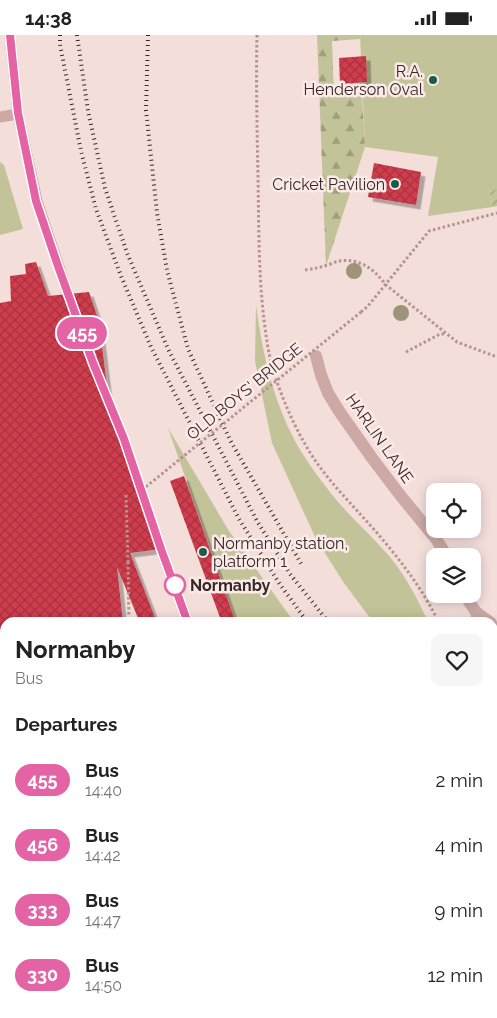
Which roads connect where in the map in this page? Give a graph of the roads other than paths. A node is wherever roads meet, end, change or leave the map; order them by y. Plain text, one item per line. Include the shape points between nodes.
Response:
1 (10, 35) edge
2 (18, 113) junction
3 (0, 117) edge
4 (68, 295) dead end
5 (316, 356) dead end
6 (442, 548) edge
7 (161, 549) dead end
8 (469, 603) edge
9 (186, 617) edge
10 (478, 617) edge

1 - 2 lane
2 - 3 lane
2 - 4 lane via 36,201
5 - 6 street, HARLIN LANE via 328,393
7 - 9 lane
8 - 10 street

